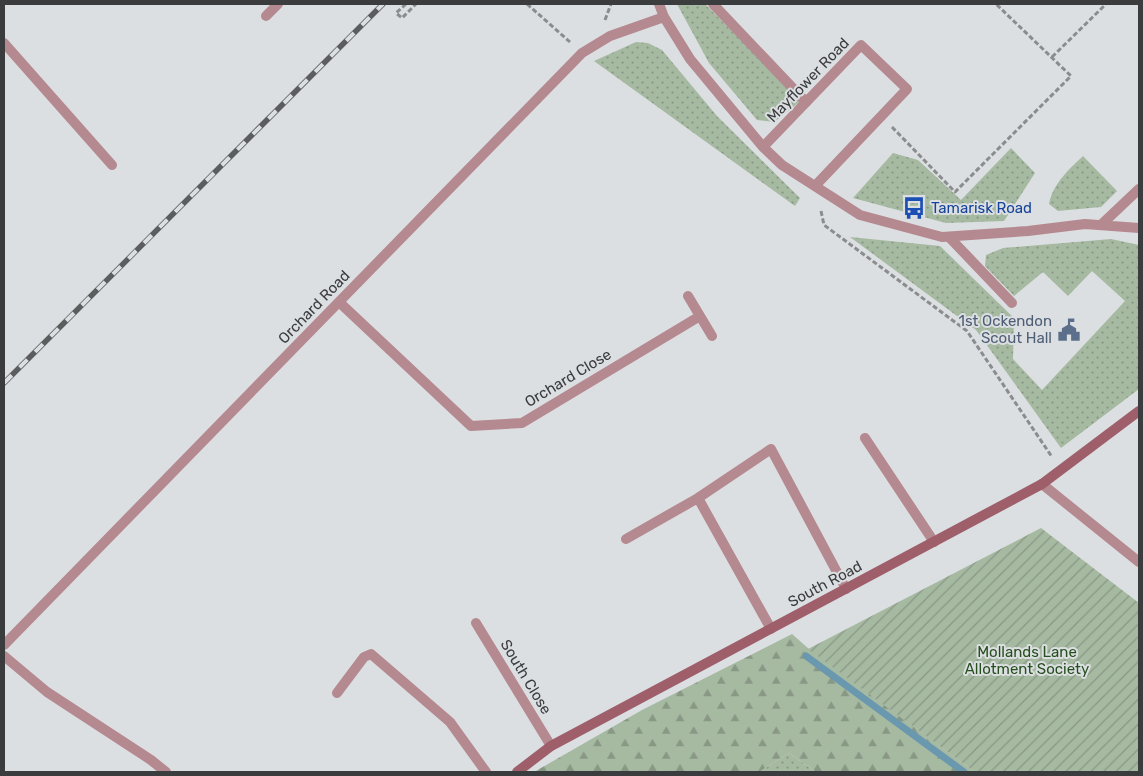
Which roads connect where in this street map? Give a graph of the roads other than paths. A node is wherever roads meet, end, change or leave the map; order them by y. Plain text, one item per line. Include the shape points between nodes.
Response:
1 (278, 4) edge
2 (659, 4) edge
3 (713, 4) edge
4 (266, 16) dead end
5 (664, 18) junction
6 (4, 43) edge
7 (806, 102) junction
8 (763, 147) junction
9 (112, 165) dead end
10 (814, 186) junction
11 (1139, 189) edge
12 (1102, 224) junction
13 (1139, 228) edge
14 (949, 237) junction
15 (688, 296) dead end
16 (339, 302) junction
17 (1012, 304) dead end
18 (700, 316) junction
19 (712, 336) dead end
20 (1139, 411) edge
21 (865, 438) dead end
22 (1042, 484) junction
23 (698, 498) junction
24 (626, 539) dead end
25 (934, 542) junction
26 (1139, 562) edge
27 (846, 589) junction
28 (476, 623) dead end
29 (771, 629) junction
30 (4, 645) edge
31 (4, 656) edge
32 (337, 693) dead end
33 (551, 746) junction
34 (166, 772) edge
35 (486, 772) edge
36 (517, 772) edge

1 - 4 street
2 - 5 street
3 - 7 street
5 - 8 street via 690,59
5 - 16 street, Orchard Road via 610,36 582,52
6 - 9 street
7 - 8 street, Mayflower Road
7 - 10 street, Mayflower Road via 862,45 907,89
8 - 10 street via 782,165
10 - 14 street via 860,214
11 - 12 street
12 - 13 street
12 - 14 street
14 - 17 street
15 - 18 street
16 - 18 street, Orchard Close via 472,426 522,423
16 - 30 street, Orchard Road
18 - 19 street
20 - 22 main road, South Road
21 - 25 street
22 - 25 main road, South Road
22 - 26 street
23 - 24 street
23 - 27 street via 771,449
23 - 29 street
25 - 27 main road, South Road
27 - 29 main road, South Road
28 - 33 street, South Close
29 - 33 main road, South Road
31 - 34 street via 47,692
32 - 35 street via 364,657 371,654 450,722
33 - 36 main road, South Road

